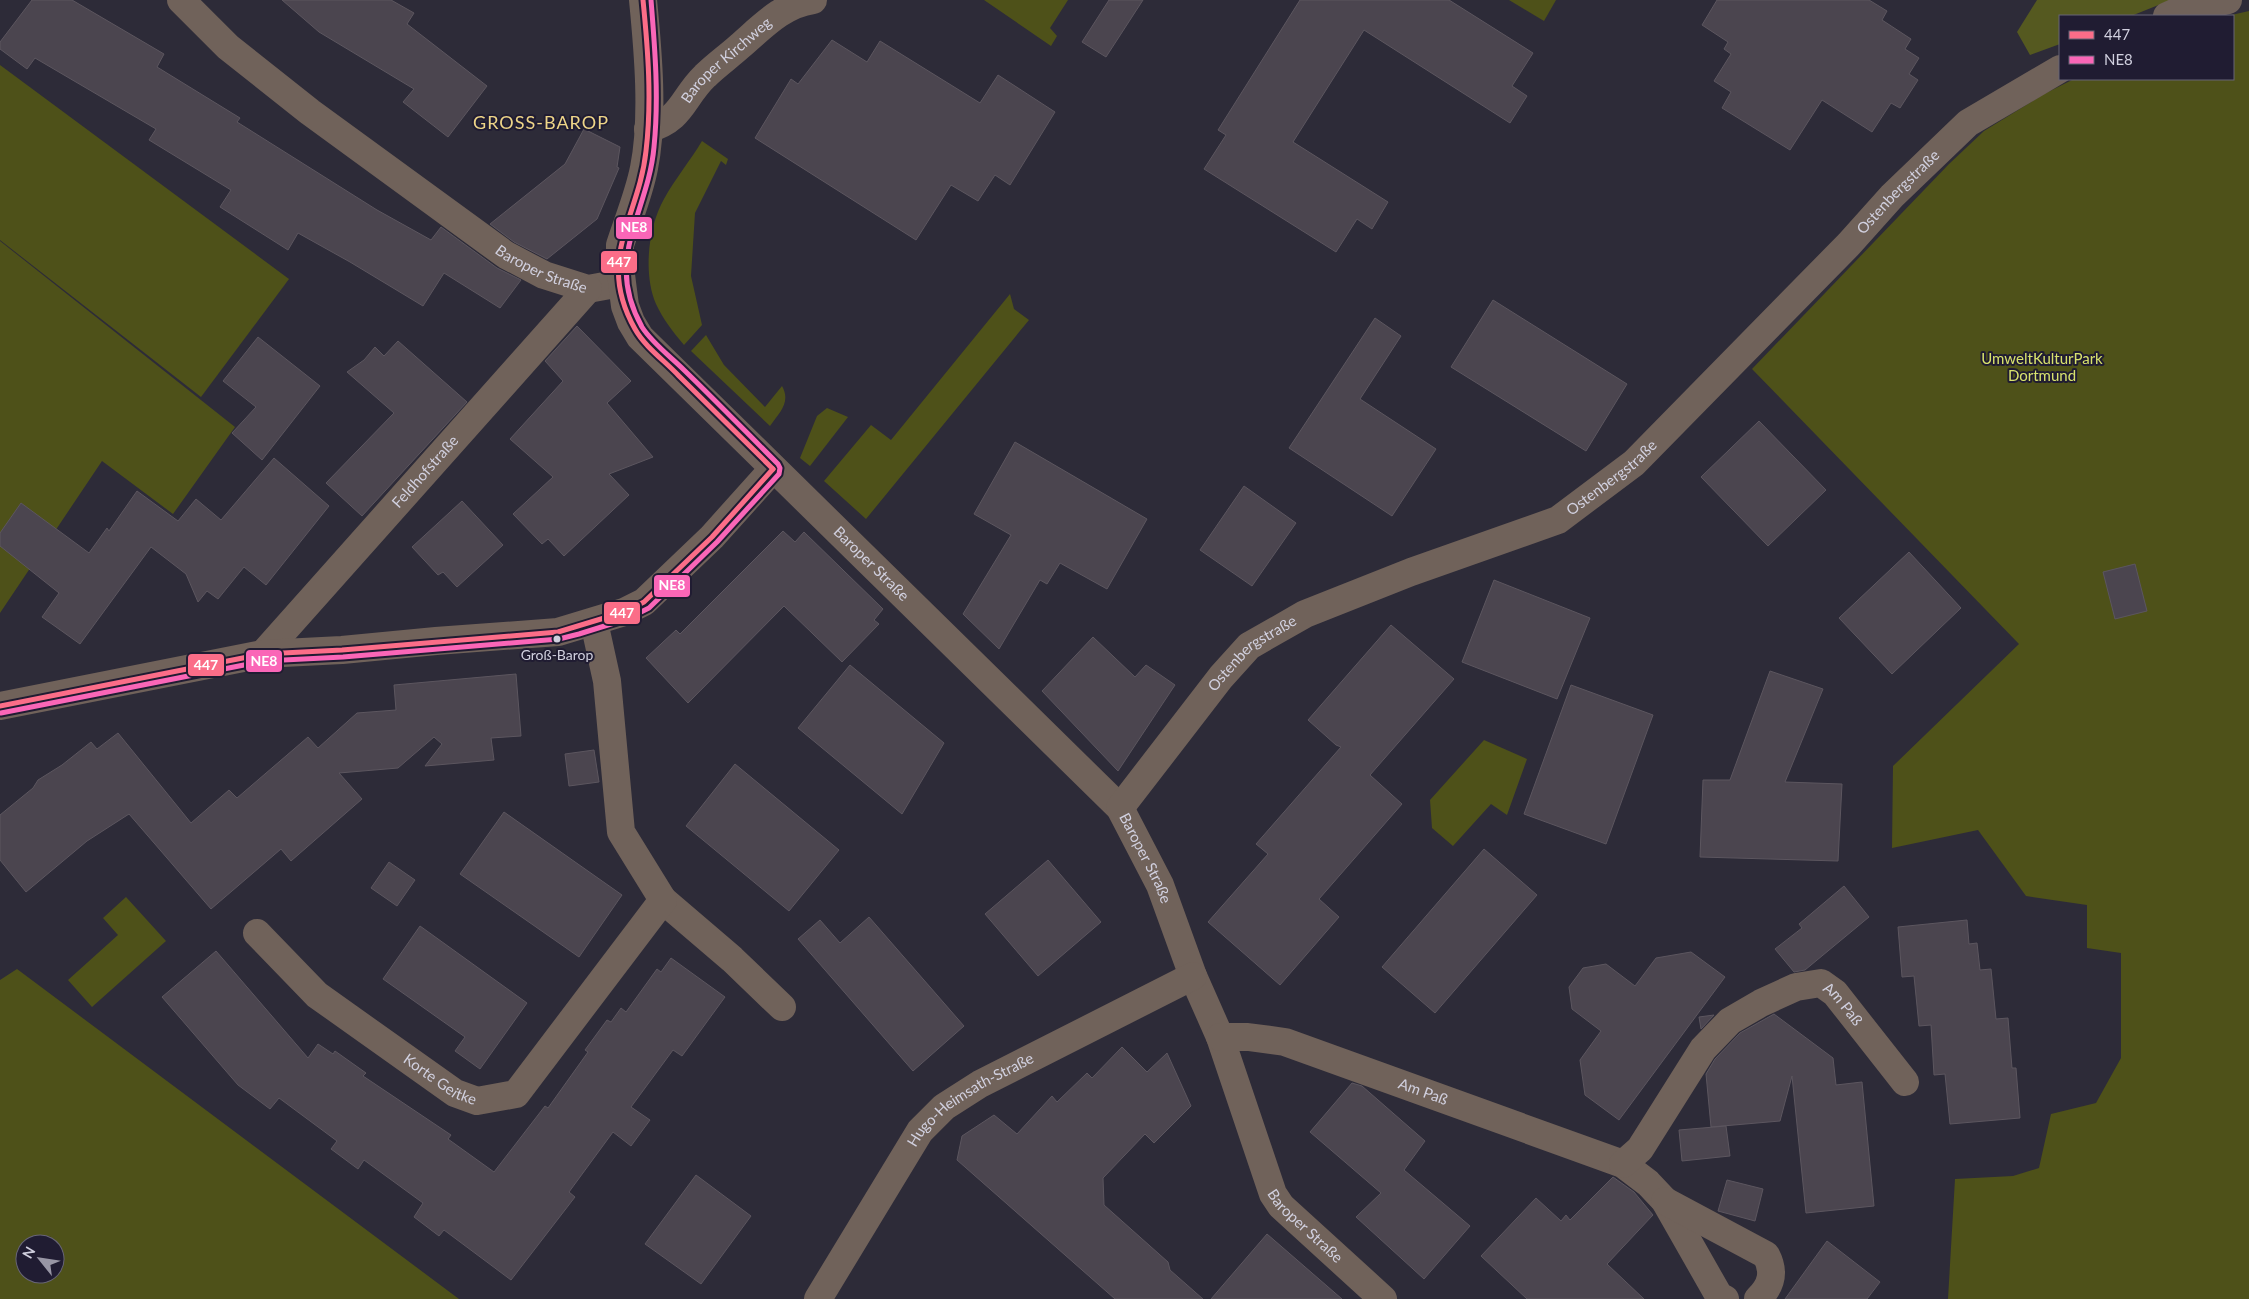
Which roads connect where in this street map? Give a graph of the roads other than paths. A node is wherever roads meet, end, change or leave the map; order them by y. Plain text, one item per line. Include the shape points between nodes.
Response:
1 (181, 0) edge
2 (643, 0) edge
3 (813, 0) edge
4 (2228, 0) edge
5 (2169, 15) edge
6 (2059, 70) edge
7 (648, 130) junction
8 (621, 283) junction
9 (588, 289) junction
10 (773, 469) junction
11 (594, 622) junction
12 (263, 654) junction
13 (0, 706) edge
14 (1120, 808) junction
15 (663, 900) junction
16 (257, 933) dead end
17 (1193, 976) junction
18 (782, 1007) dead end
19 (1220, 1037) junction
20 (1905, 1082) dead end
21 (1623, 1164) junction
22 (1665, 1201) junction
23 (818, 1299) edge
24 (1383, 1299) edge
25 (1725, 1299) edge
26 (1758, 1299) edge

1 - 9 street, Baroper Straße via 228,46 310,112 493,246 544,275
2 - 7 street
3 - 7 street, Baroper Kirchweg via 791,6 770,20 704,76 674,116 664,125
4 - 5 street
6 - 14 street, Ostenbergstraße via 1968,124 1892,196 1634,463 1558,520 1305,614 1249,646 1221,677
7 - 8 street via 642,174 620,245
8 - 9 street, Baroper Straße
8 - 10 street, Baroper Straße via 628,315 640,336
9 - 12 street, Feldhofstraße
10 - 11 street via 712,537 644,602
10 - 14 street, Baroper Straße
11 - 12 street via 558,632
11 - 15 street via 607,681 621,832
12 - 13 street
14 - 17 street, Baroper Straße via 1160,885
15 - 16 street, Korte Geitke via 516,1094 478,1102 455,1093 317,995
15 - 18 street
17 - 19 street, Baroper Straße
17 - 23 street, Hugo-Heimsath-Straße via 980,1084 944,1107 920,1131
19 - 21 street, Am Paß via 1285,1042
19 - 24 street, Baroper Straße via 1273,1194 1281,1206
20 - 21 street, Am Paß via 1835,993 1821,983 1796,987 1730,1021 1703,1049 1640,1149
21 - 22 street, Am Paß via 1648,1182
22 - 25 street, Am Paß via 1719,1296
22 - 26 street, Am Paß via 1766,1255 1772,1266 1771,1278 1766,1291

